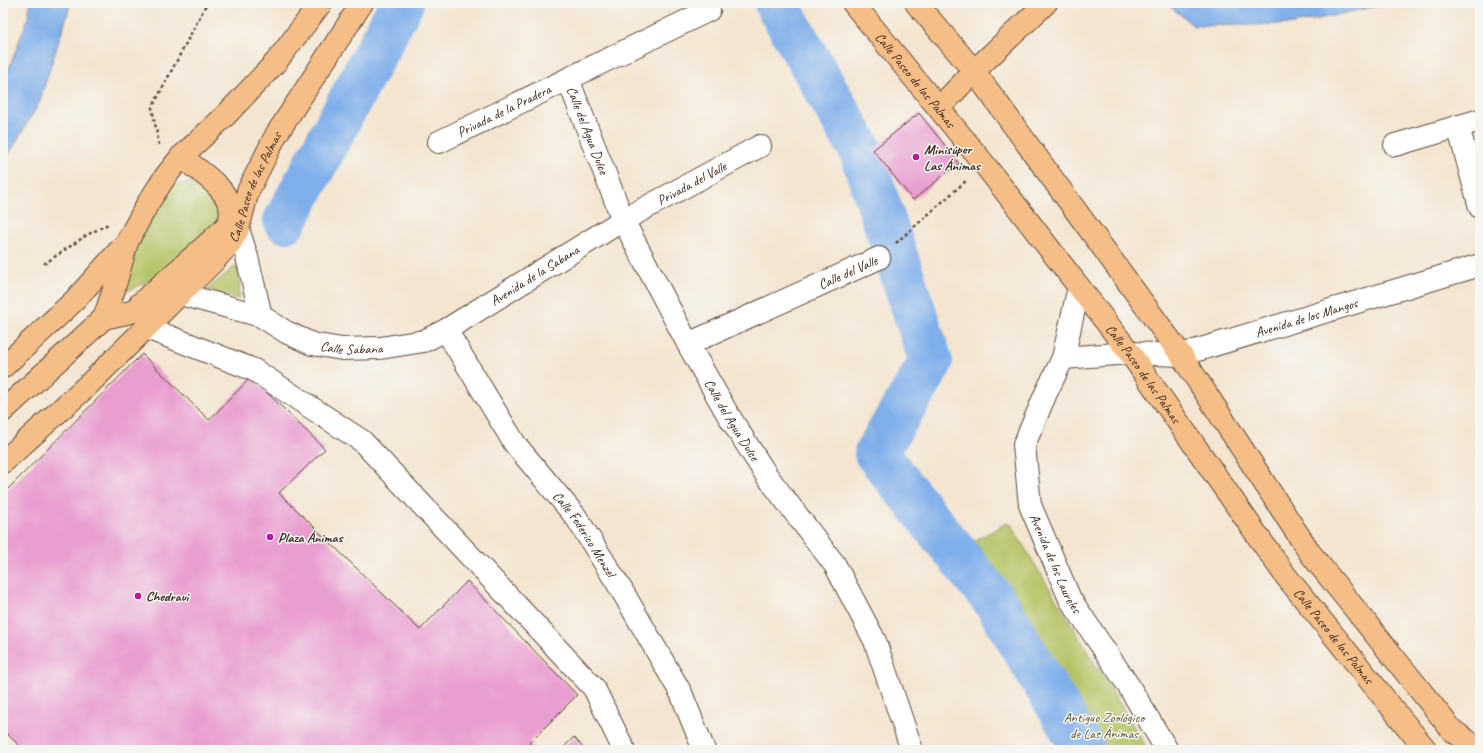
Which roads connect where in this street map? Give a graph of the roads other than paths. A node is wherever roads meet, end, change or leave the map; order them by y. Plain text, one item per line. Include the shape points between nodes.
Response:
1 (321, 3) edge
2 (362, 3) edge
3 (853, 3) edge
4 (916, 3) edge
5 (1046, 3) edge
6 (709, 10) dead end
7 (974, 71) junction
8 (568, 79) junction
9 (939, 108) junction
10 (1480, 120) edge
11 (1458, 126) junction
12 (439, 142) dead end
13 (1395, 145) dead end
14 (760, 146) dead end
15 (181, 157) junction
16 (1480, 207) edge
17 (623, 220) junction
18 (238, 229) junction
19 (127, 242) junction
20 (879, 258) road end
21 (1480, 265) edge
22 (1079, 287) junction
23 (180, 294) junction
24 (131, 312) junction
25 (261, 316) junction
26 (104, 318) junction
27 (147, 328) junction
28 (446, 330) junction
29 (688, 344) junction
30 (1130, 353) junction
31 (1181, 355) junction
32 (1063, 358) junction
33 (3, 367) edge
34 (3, 411) edge
35 (3, 462) edge
36 (624, 750) edge
37 (704, 750) edge
38 (912, 750) edge
39 (1167, 750) edge
40 (1426, 750) edge
41 (1480, 750) edge

1 - 15 main road via 276,62 225,116
2 - 18 main road, Calle Paseo de las Palmas via 276,135 248,191
3 - 9 main road, Calle Paseo de las Palmas
4 - 7 main road
5 - 7 main road
6 - 8 street, Privada de la Pradera
7 - 9 main road
7 - 31 main road
8 - 12 street, Privada de la Pradera
8 - 17 street, Calle del Agua Dulce
9 - 22 main road, Calle Paseo de las Palmas
10 - 11 street
11 - 13 street
11 - 16 street
14 - 17 street, Privada del Valle
15 - 19 main road via 148,203
15 - 24 main road via 218,186 227,197 231,207 230,219 224,229
17 - 28 street, Avenida de la Sabana
17 - 29 street, Calle del Agua Dulce
18 - 23 main road, Calle Paseo de las Palmas via 231,242
18 - 25 street
19 - 26 main road
19 - 33 main road via 75,300
20 - 29 street, Calle del Valle
21 - 31 street, Avenida de los Mangos
22 - 30 main road, Calle Paseo de las Palmas
22 - 32 street, Avenida de los Laureles
23 - 24 main road, Calle Paseo de las Palmas
23 - 25 street, Calle Sabana
23 - 27 main road
24 - 26 main road, Calle Paseo de las Palmas
25 - 28 street, Calle Sabana via 312,344 342,349 380,348 424,341
26 - 34 main road
27 - 35 main road
27 - 36 street via 254,370 362,441 594,688
28 - 37 street, Calle Federico Menzel via 515,444 576,517 621,588 681,693
29 - 38 street, Calle del Agua Dulce via 767,476 835,565 875,642
30 - 31 street, Avenida de los Mangos
30 - 32 street
30 - 40 main road, Calle Paseo de las Palmas via 1285,575
31 - 41 main road via 1310,553 1452,730
32 - 39 street, Avenida de los Laureles via 1024,445 1030,504 1070,599 1128,685

